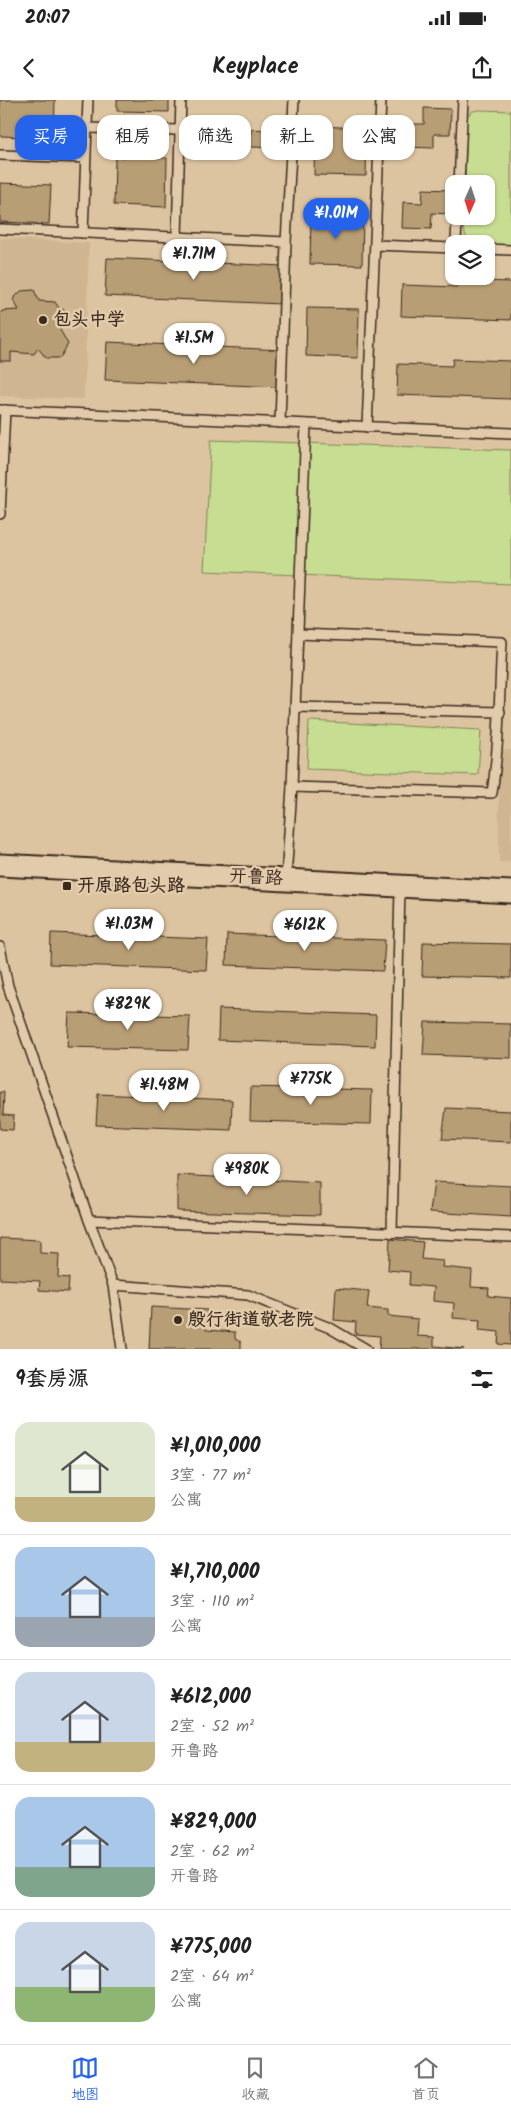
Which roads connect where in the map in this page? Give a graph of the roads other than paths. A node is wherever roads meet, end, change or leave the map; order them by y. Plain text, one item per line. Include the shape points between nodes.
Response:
1 (88, 100) edge
2 (181, 100) edge
3 (294, 100) edge
4 (381, 100) edge
5 (462, 100) edge
6 (87, 115) edge
7 (180, 115) edge
8 (87, 128) edge
9 (179, 130) edge
10 (0, 155) edge
11 (15, 156) edge
12 (85, 160) edge
13 (179, 160) edge
14 (458, 175) edge
15 (0, 229) edge
16 (82, 233) junction
17 (177, 237) junction
18 (286, 242) junction
19 (375, 245) junction
20 (445, 248) edge
21 (495, 249) edge
22 (511, 250) edge
23 (3, 410) edge
24 (280, 423) junction
25 (306, 424) junction
26 (367, 427) junction
27 (511, 433) edge
28 (0, 514) edge
29 (298, 634) junction
30 (501, 658) junction
31 (511, 659) edge
32 (295, 706) junction
33 (500, 712) junction
34 (292, 786) junction
35 (0, 865) edge
36 (286, 880) junction
37 (400, 888) junction
38 (511, 892) edge
39 (0, 947) edge
40 (89, 1220) junction
41 (392, 1233) junction
42 (511, 1237) edge
43 (114, 1285) junction
44 (122, 1349) edge
45 (366, 1349) edge

1 - 6 lane
2 - 7 lane
3 - 18 lane
4 - 19 lane
5 - 14 lane
8 - 9 lane
10 - 11 lane
12 - 16 lane
13 - 17 lane
15 - 16 lane
16 - 17 lane
17 - 18 lane
18 - 24 lane
19 - 20 lane
19 - 26 lane
21 - 22 lane
23 - 24 lane
23 - 28 lane
24 - 25 lane
25 - 26 lane
25 - 29 lane
26 - 27 lane
29 - 30 lane via 502,642
29 - 32 lane
30 - 31 lane
30 - 33 lane
32 - 33 lane
32 - 34 lane
33 - 34 lane via 492,793
34 - 36 lane
35 - 36 street, 开鲁路
36 - 37 street, 开鲁路
37 - 38 street, 开鲁路
37 - 41 lane
39 - 40 lane via 8,986
40 - 41 lane
40 - 43 lane
41 - 42 lane
43 - 44 lane
43 - 45 lane via 248,1295 330,1328

